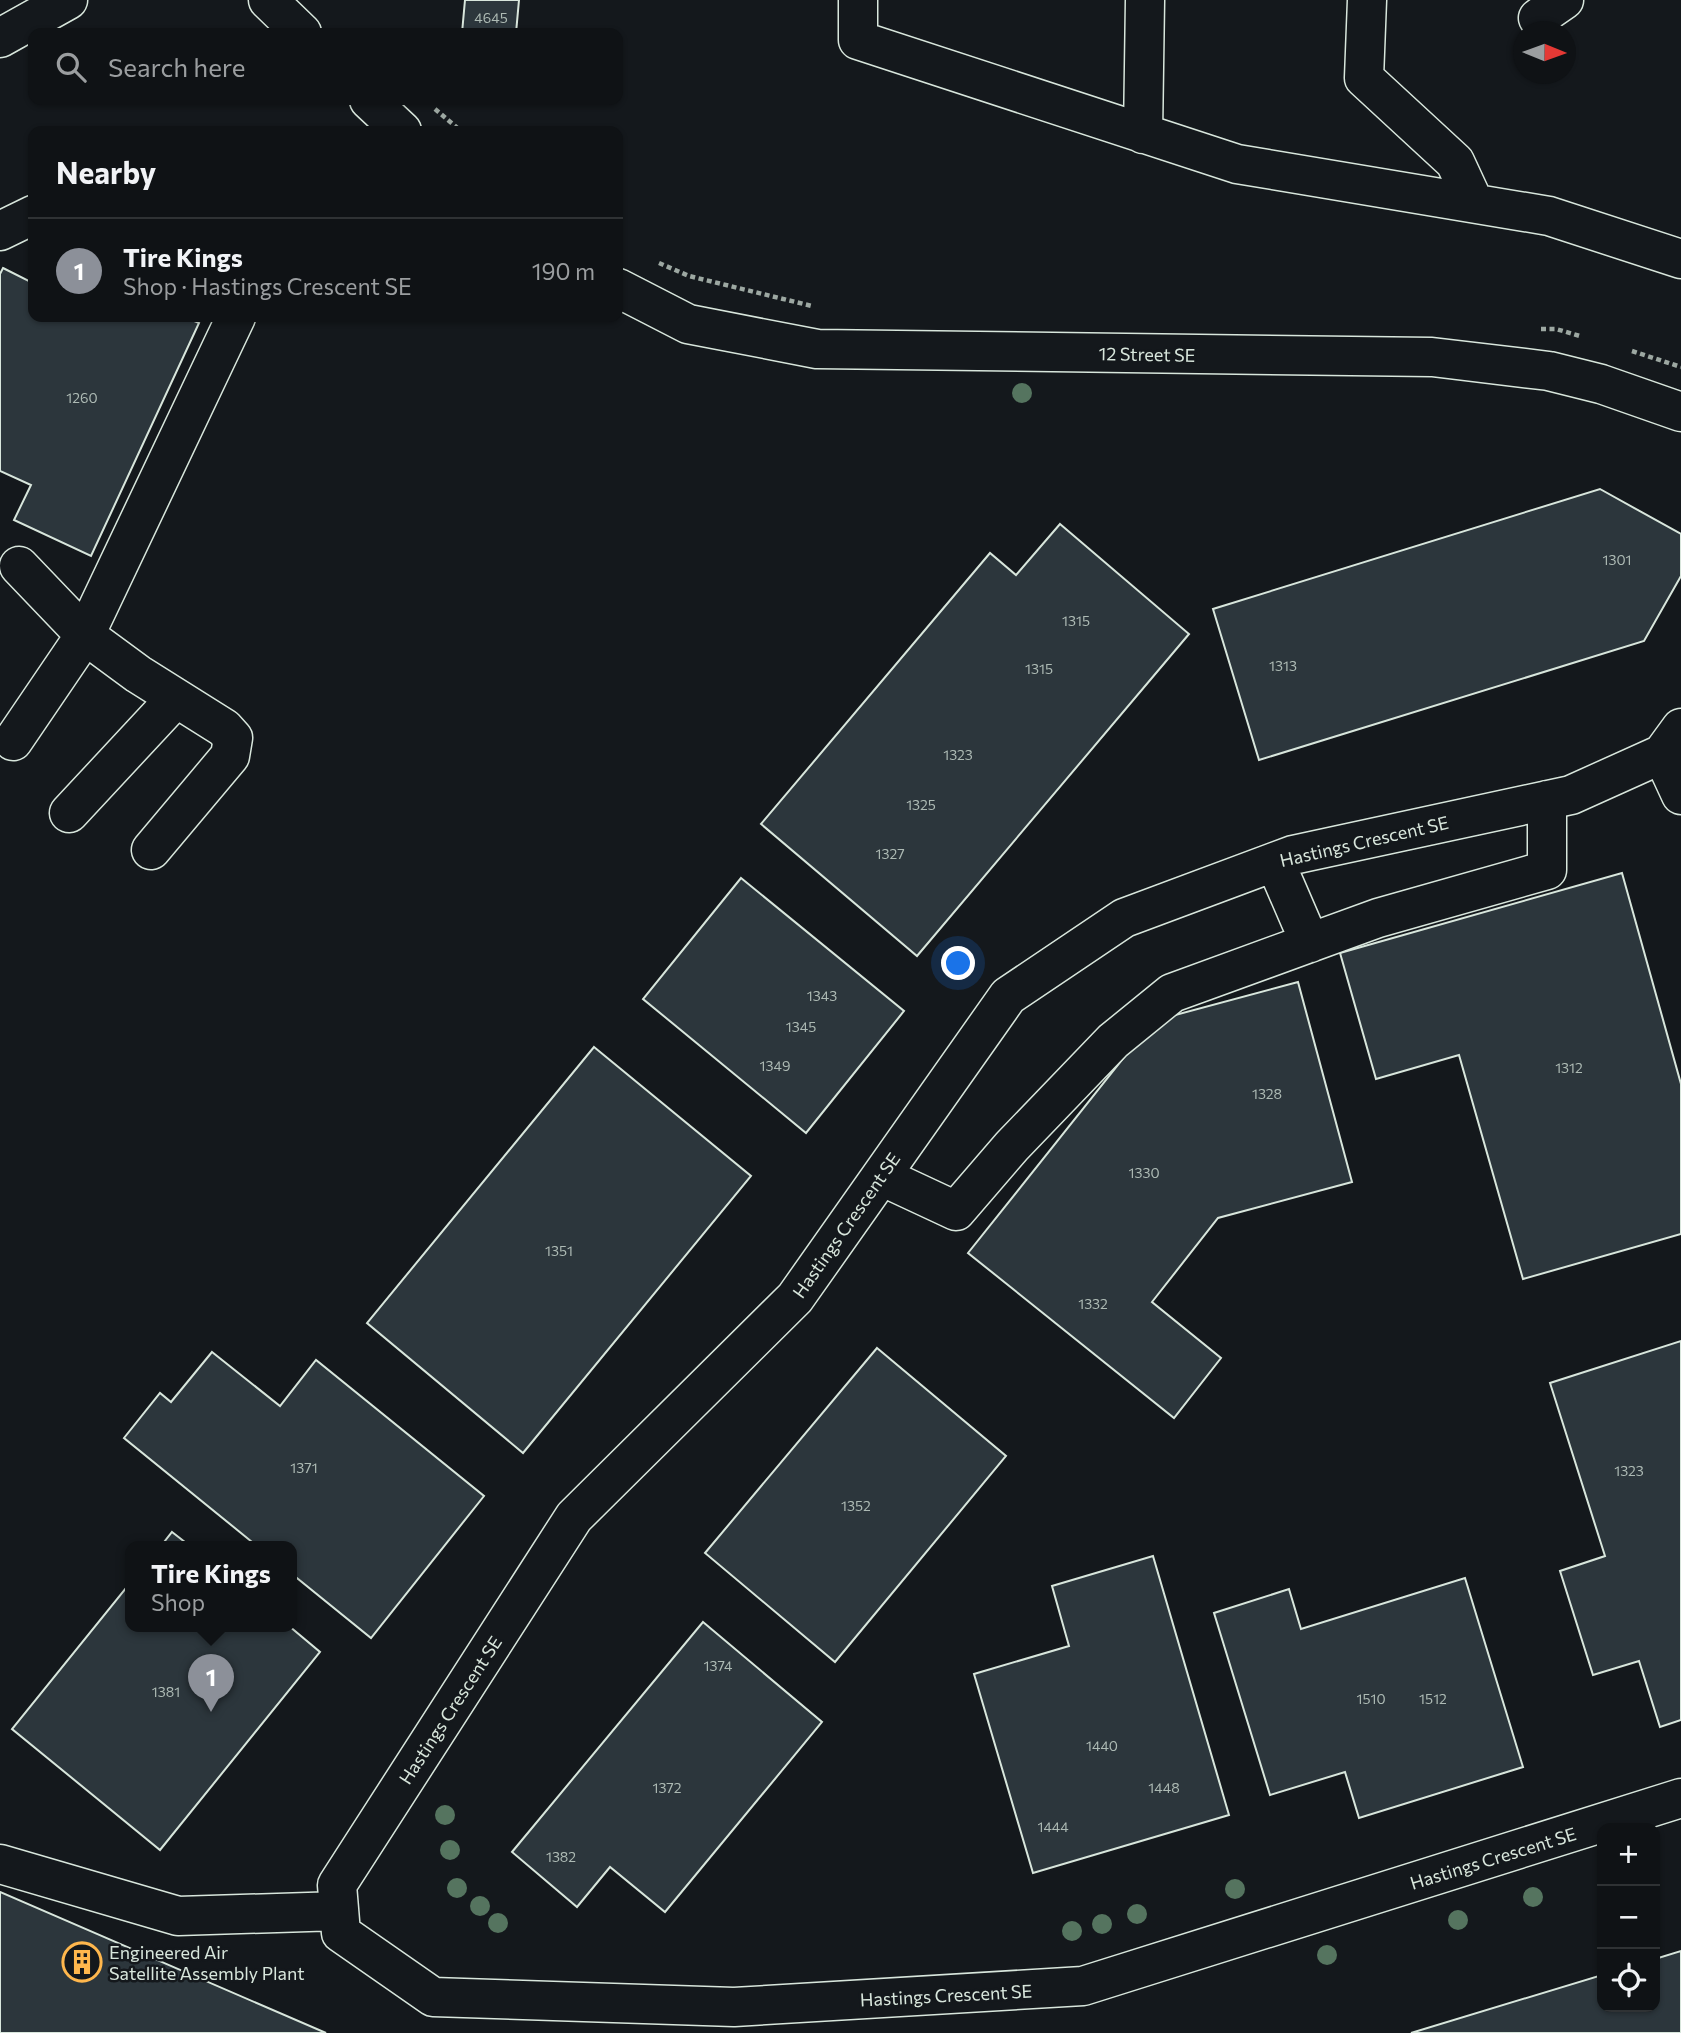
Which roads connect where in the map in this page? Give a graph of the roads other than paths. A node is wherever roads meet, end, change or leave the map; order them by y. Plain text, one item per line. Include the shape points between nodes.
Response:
1 (68, 0) edge
2 (268, 0) edge
3 (858, 0) edge
4 (1145, 0) edge
5 (1367, 0) edge
6 (297, 28) edge
7 (0, 38) edge
8 (1143, 134) junction
9 (1474, 204) junction
10 (28, 217) edge
11 (0, 231) edge
12 (1681, 259) edge
13 (623, 291) edge
14 (234, 322) edge
15 (1681, 412) edge
16 (6, 567) edge
17 (85, 635) junction
18 (176, 698) junction
19 (13, 741) dead end
20 (1671, 741) edge
21 (1681, 795) edge
22 (1547, 800) junction
23 (69, 813) dead end
24 (151, 850) dead end
25 (1275, 862) junction
26 (1310, 943) junction
27 (881, 1176) junction
28 (1681, 1798) edge
29 (0, 1864) edge
30 (339, 1911) junction

1 - 7 street
2 - 6 street
3 - 8 street via 858,40
4 - 8 street
5 - 9 street via 1364,78 1455,162
8 - 9 street via 1237,164
9 - 12 street via 1549,216
10 - 11 street
13 - 15 street, 12 Street SE via 688,324 817,349 1432,357 1549,371
14 - 17 street
16 - 17 street
17 - 18 street
17 - 19 street
18 - 23 street
18 - 24 street via 233,738 230,756
20 - 21 street
20 - 22 street, Hastings Crescent SE via 1571,795
22 - 25 street, Hastings Crescent SE
22 - 26 street via 1547,870 1378,918
25 - 26 street
25 - 27 street, Hastings Crescent SE via 1124,918 1008,996
26 - 27 street via 1172,993 1113,1041 956,1211
27 - 30 street, Hastings Crescent SE via 795,1298 574,1517 337,1885
28 - 30 street, Hastings Crescent SE via 1083,1986 734,2007 433,1997 341,1933
29 - 30 street via 178,1916

